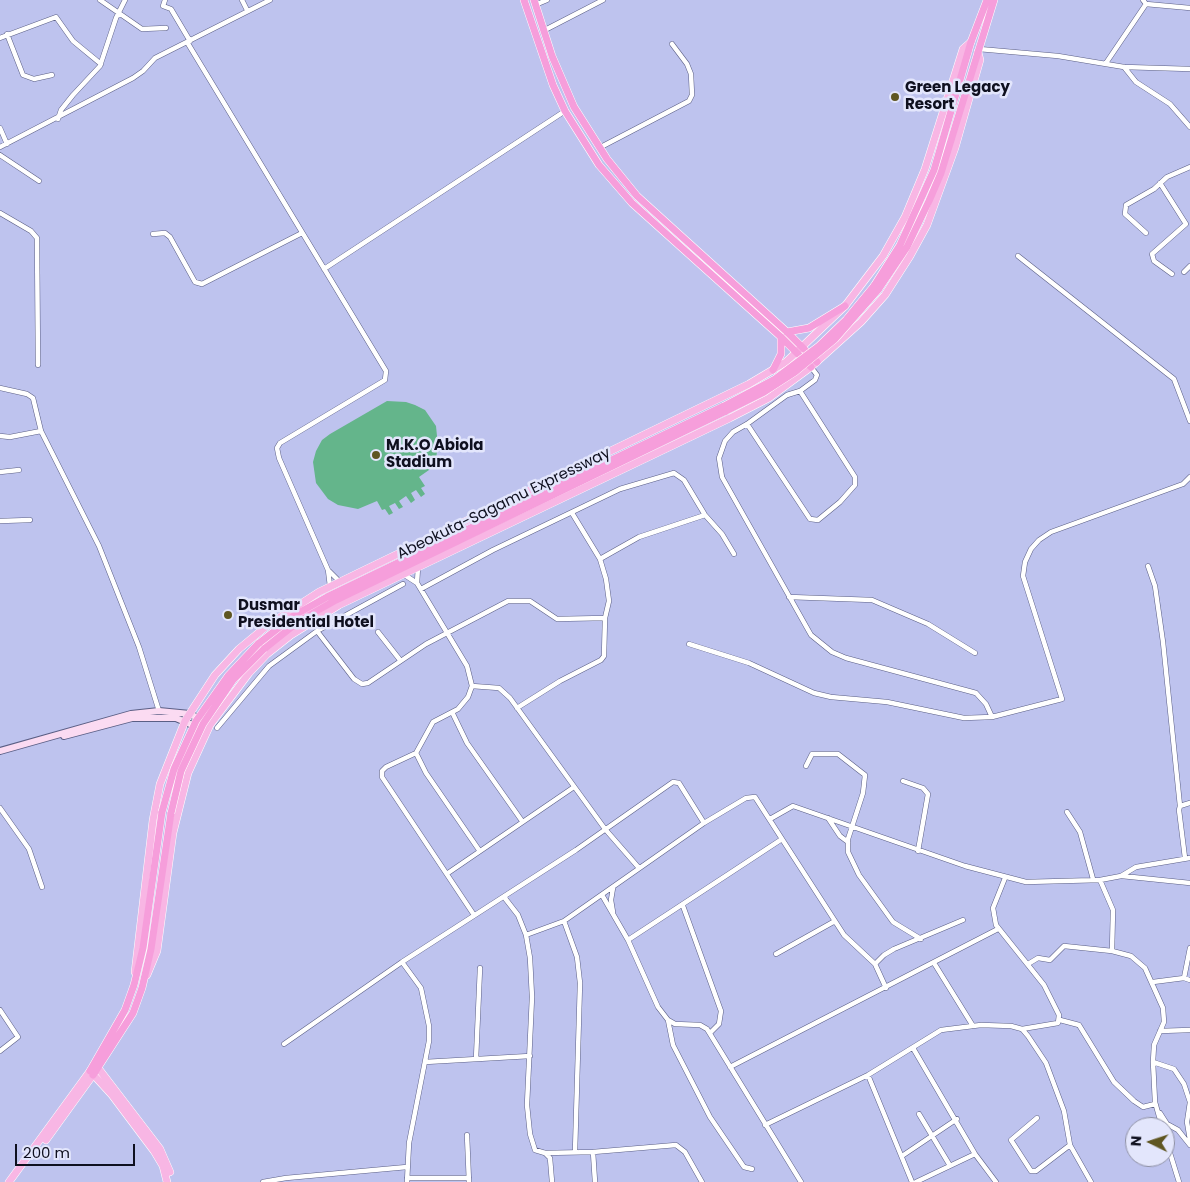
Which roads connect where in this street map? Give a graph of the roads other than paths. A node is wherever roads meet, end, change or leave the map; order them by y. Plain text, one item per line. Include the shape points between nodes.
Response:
1 (100, 0) edge
2 (125, 0) edge
3 (165, 0) edge
4 (242, 0) edge
5 (270, 0) edge
6 (524, 0) edge
7 (548, 0) edge
8 (603, 0) edge
9 (987, 0) edge
10 (994, 0) edge
11 (535, 2) edge
12 (1145, 2) edge
13 (1190, 8) edge
14 (248, 10) junction
15 (118, 13) junction
16 (166, 28) dead end
17 (543, 31) junction
18 (8, 34) junction
19 (0, 38) edge
20 (188, 41) junction
21 (972, 42) junction
22 (672, 44) dead end
23 (978, 49) junction
24 (101, 64) junction
25 (1106, 64) junction
26 (1124, 66) junction
27 (1190, 69) edge
28 (52, 75) dead end
29 (565, 112) junction
30 (58, 119) junction
31 (1190, 127) edge
32 (0, 128) edge
33 (7, 144) junction
34 (0, 148) edge
35 (599, 148) junction
36 (0, 155) edge
37 (607, 159) junction
38 (599, 165) junction
39 (1190, 168) edge
40 (39, 182) dead end
41 (1160, 183) junction
42 (0, 213) edge
43 (1188, 223) edge
44 (302, 233) junction
45 (1146, 233) dead end
46 (152, 234) dead end
47 (1018, 256) dead end
48 (1190, 266) edge
49 (324, 270) junction
50 (1184, 272) dead end
51 (1172, 274) dead end
52 (876, 288) junction
53 (845, 306) junction
54 (784, 334) junction
55 (800, 350) junction
56 (38, 365) dead end
57 (814, 365) junction
58 (773, 370) junction
59 (0, 388) edge
60 (800, 391) junction
61 (1190, 421) edge
62 (747, 424) junction
63 (40, 431) junction
64 (0, 436) edge
65 (19, 470) dead end
66 (0, 472) edge
67 (1190, 477) edge
68 (551, 492) junction
69 (572, 513) junction
70 (705, 515) junction
71 (30, 520) dead end
72 (0, 521) edge
73 (734, 554) dead end
74 (600, 559) junction
75 (1148, 566) dead end
76 (418, 567) junction
77 (328, 570) junction
78 (403, 574) junction
79 (339, 581) junction
80 (418, 583) junction
81 (403, 584) dead end
82 (330, 586) junction
83 (421, 589) junction
84 (789, 597) junction
85 (605, 618) junction
86 (317, 631) junction
87 (378, 632) dead end
88 (447, 632) junction
89 (689, 644) dead end
90 (261, 647) junction
91 (975, 653) dead end
92 (400, 660) junction
93 (472, 686) junction
94 (517, 708) junction
95 (159, 712) junction
96 (452, 712) junction
97 (190, 714) junction
98 (992, 716) junction
99 (185, 721) junction
100 (214, 726) junction
101 (206, 732) junction
102 (0, 751) edge
103 (416, 753) junction
104 (0, 755) edge
105 (806, 766) dead end
106 (903, 781) dead end
107 (574, 787) junction
108 (1190, 803) edge
109 (1180, 806) junction
110 (0, 808) edge
111 (1067, 812) dead end
112 (828, 818) junction
113 (770, 819) junction
114 (522, 821) junction
115 (704, 823) junction
116 (852, 826) junction
117 (605, 829) junction
118 (782, 838) junction
119 (848, 842) junction
120 (479, 850) junction
121 (918, 851) junction
122 (1188, 858) edge
123 (639, 868) junction
124 (448, 873) junction
125 (1121, 876) junction
126 (1006, 878) junction
127 (1093, 879) junction
128 (1100, 880) junction
129 (1190, 883) edge
130 (42, 887) dead end
131 (614, 888) junction
132 (602, 895) junction
133 (504, 897) junction
134 (683, 906) junction
135 (474, 914) junction
136 (963, 920) dead end
137 (564, 921) junction
138 (616, 921) junction
139 (835, 921) junction
140 (998, 929) junction
141 (526, 935) junction
142 (921, 939) junction
143 (628, 940) junction
144 (1190, 948) edge
145 (1112, 951) junction
146 (776, 954) dead end
147 (402, 962) junction
148 (934, 963) junction
149 (875, 964) junction
150 (1028, 964) junction
151 (480, 968) dead end
152 (1184, 978) junction
153 (1190, 980) edge
154 (1153, 982) junction
155 (134, 985) junction
156 (142, 988) junction
157 (886, 988) junction
158 (0, 1010) edge
159 (668, 1020) junction
160 (1060, 1020) junction
161 (973, 1026) junction
162 (1022, 1029) junction
163 (1190, 1030) edge
164 (1160, 1031) junction
165 (710, 1033) junction
166 (284, 1044) dead end
167 (913, 1048) junction
168 (0, 1051) edge
169 (530, 1056) junction
170 (476, 1059) junction
171 (425, 1062) junction
172 (1153, 1062) junction
173 (730, 1067) junction
174 (94, 1070) junction
175 (868, 1075) junction
176 (1156, 1106) junction
177 (919, 1114) dead end
178 (1159, 1117) edge
179 (1037, 1118) dead end
180 (957, 1119) junction
181 (766, 1125) junction
182 (467, 1135) dead end
183 (933, 1136) junction
184 (1190, 1140) edge
185 (1190, 1145) edge
186 (1070, 1146) junction
187 (574, 1152) junction
188 (592, 1152) junction
189 (545, 1153) junction
190 (975, 1154) junction
191 (902, 1156) junction
192 (949, 1164) junction
193 (407, 1167) junction
194 (1174, 1167) edge
195 (752, 1169) dead end
196 (286, 1180) edge
197 (407, 1180) edge
198 (469, 1180) edge
199 (9, 1182) edge
200 (14, 1182) edge
201 (167, 1182) edge
202 (171, 1182) edge
203 (263, 1182) edge
204 (552, 1182) edge
205 (595, 1182) edge
206 (702, 1182) edge
207 (801, 1182) edge
208 (912, 1182) edge
209 (916, 1182) edge
210 (996, 1182) edge
211 (1091, 1182) edge
212 (1179, 1182) edge

1 - 15 street
2 - 15 street
3 - 20 street via 163,6 171,9
4 - 14 street
5 - 14 street
6 - 29 highway via 544,63
7 - 11 street
8 - 17 street
9 - 21 highway, Abeokuta-Sagamu Expressway
10 - 23 highway, Abeokuta-Sagamu Expressway
11 - 17 highway
12 - 13 street
12 - 25 street
14 - 20 street
15 - 16 street via 142,29
15 - 24 street
17 - 35 highway via 574,107
18 - 19 street
18 - 24 street via 56,17 73,41
18 - 28 street via 23,75 34,79
20 - 30 street via 155,58 133,78
20 - 44 street
21 - 52 highway, Abeokuta-Sagamu Expressway via 930,179
21 - 53 main road via 964,49 925,169 905,217 883,256
22 - 35 street via 691,74 689,102
23 - 25 street
23 - 52 highway, Abeokuta-Sagamu Expressway via 930,201 907,247
23 - 57 main road via 980,60 955,148 927,225 885,295
24 - 30 street via 61,110
25 - 26 street
26 - 27 street
26 - 31 street via 1136,82 1170,104
29 - 38 highway
29 - 49 street
30 - 33 street
32 - 33 street
33 - 34 street
35 - 37 highway
36 - 40 street
37 - 38 highway
37 - 54 highway via 637,196
38 - 54 highway via 632,203
39 - 41 street
41 - 43 street
41 - 45 street via 1124,209 1125,214
42 - 56 street via 37,238
43 - 51 street via 1152,254 1154,261
44 - 46 street via 202,284 195,282 170,237 165,233
44 - 49 street
47 - 61 street via 1174,379
48 - 50 street
49 - 77 street via 386,371 384,380 280,443 277,448
52 - 68 highway, Abeokuta-Sagamu Expressway, bridge via 798,363 760,388 725,409
53 - 54 highway via 810,328
53 - 55 main road
54 - 55 highway
54 - 58 highway via 781,354
55 - 57 highway
55 - 58 main road
57 - 60 street via 815,380
57 - 68 main road via 769,398 737,414
58 - 68 main road
59 - 63 street via 31,395
60 - 62 street via 787,395
60 - 62 street via 855,476 855,485 818,520 810,520
62 - 84 street via 724,441 718,466
63 - 64 street
63 - 95 street via 94,532 139,647
65 - 66 street
67 - 98 street via 1183,484 1051,532 1039,540 1025,562 1023,576 1062,700
68 - 76 main road
68 - 79 main road
68 - 90 highway, Abeokuta-Sagamu Expressway via 320,601 295,615
69 - 70 street via 620,489 674,473 684,480
69 - 74 street
69 - 83 street
70 - 73 street
70 - 74 street via 639,538
71 - 72 street
74 - 85 street via 609,601
75 - 109 street via 1155,586 1163,642
76 - 78 main road
76 - 80 street
77 - 79 street
77 - 82 street
78 - 80 street
78 - 100 main road via 339,606 291,635 249,673
79 - 82 main road
80 - 83 street
81 - 86 street
82 - 97 main road via 287,611 239,649 215,675
83 - 88 street
84 - 91 street via 872,600 928,624
84 - 98 street via 812,635 832,652 976,693
85 - 88 street via 557,619 530,601 508,601
85 - 94 street via 605,648 601,660
86 - 92 street via 358,683 368,683
86 - 100 street via 269,666
87 - 92 street
88 - 92 street
88 - 93 street via 467,666
89 - 98 street via 749,663 831,697 887,702 964,718
90 - 155 highway, Abeokuta-Sagamu Expressway, bridge via 228,676 196,721 174,769 162,812 143,948
90 - 156 highway, Abeokuta-Sagamu Expressway, bridge via 233,680 203,724 182,771 170,813 151,949
93 - 94 street via 499,688
93 - 96 street via 468,697
94 - 107 street
95 - 97 main road
95 - 102 main road via 113,718
96 - 103 street via 434,722
96 - 114 street via 467,743
97 - 99 main road
97 - 100 main road
99 - 101 main road
99 - 104 main road via 132,718
99 - 155 main road via 160,784 153,820
100 - 101 main road
101 - 156 main road via 180,801 157,951
103 - 120 street via 426,773
103 - 124 street via 386,767 382,777
105 - 116 street via 812,754 838,754 865,775
106 - 121 street via 923,788 928,794
107 - 114 street
107 - 117 street
108 - 109 street
109 - 122 street
110 - 130 street via 29,849
111 - 127 street via 1080,832
112 - 113 street via 793,806
112 - 116 street
112 - 119 street
113 - 115 street via 755,797 749,796
113 - 118 street
114 - 120 street
115 - 117 street via 679,784 673,782
115 - 123 street
116 - 119 street
116 - 121 street
117 - 123 street
117 - 133 street
118 - 134 street
118 - 139 street
119 - 142 street via 848,852 870,892 893,922
120 - 124 street
121 - 126 street
122 - 125 street via 1136,867
123 - 131 street
124 - 135 street
125 - 128 street
125 - 129 street
126 - 127 street via 1043,883
126 - 140 street via 993,908
127 - 128 street
128 - 145 street via 1113,910
131 - 132 street
131 - 138 street via 611,900
132 - 137 street
132 - 138 street
133 - 135 street
133 - 141 street via 518,915
134 - 143 street
134 - 165 street via 721,1011 719,1024
135 - 147 street
136 - 142 street
137 - 141 street
137 - 187 street via 577,957 580,983
138 - 143 street
139 - 146 street
139 - 149 street via 844,935
140 - 148 street
140 - 150 street
141 - 169 street via 532,997
142 - 149 street via 884,954
143 - 159 street via 658,1007
144 - 152 street
145 - 150 street via 1064,946 1050,960 1038,958
145 - 154 street via 1138,961
147 - 166 street
147 - 171 street via 418,982 424,997 429,1026
148 - 157 street
148 - 161 street
149 - 157 street
150 - 160 street via 1054,1004
151 - 170 street
152 - 153 street
152 - 154 street
154 - 164 street via 1164,1017
155 - 174 highway, Abeokuta-Sagamu Expressway via 125,1010
156 - 174 highway, Abeokuta-Sagamu Expressway via 133,1013
157 - 173 street
158 - 168 street via 18,1037
159 - 165 street via 682,1025 700,1025
159 - 195 street via 674,1045 710,1117 744,1167
160 - 162 street
160 - 176 street via 1079,1025 1114,1082 1134,1101 1143,1107
161 - 162 street
161 - 167 street via 941,1030
162 - 186 street via 1046,1063 1059,1095
163 - 164 street
164 - 172 street via 1154,1045
165 - 173 street
167 - 175 street
167 - 180 street
169 - 170 street
169 - 189 street via 527,1106 530,1134 535,1150
170 - 171 street
171 - 193 street via 411,1128
172 - 176 street
172 - 184 street via 1174,1068 1184,1084 1190,1102 1187,1122
173 - 181 street
174 - 199 main road
174 - 200 main road
174 - 201 main road via 154,1151
174 - 202 main road via 160,1149 168,1164
175 - 181 street
175 - 191 street
176 - 178 street
176 - 185 street via 1167,1124 1178,1130
177 - 183 street
179 - 186 street via 1010,1140 1030,1170 1036,1171
180 - 183 street
180 - 190 street
181 - 207 street
182 - 198 street
183 - 191 street
183 - 192 street
186 - 211 street
187 - 188 street
187 - 189 street
188 - 205 street
188 - 206 street via 676,1145 686,1152
189 - 204 street via 550,1158
190 - 192 street
190 - 210 street
191 - 208 street
192 - 209 street
193 - 196 street
193 - 197 street
194 - 212 street
196 - 203 street
197 - 198 street

